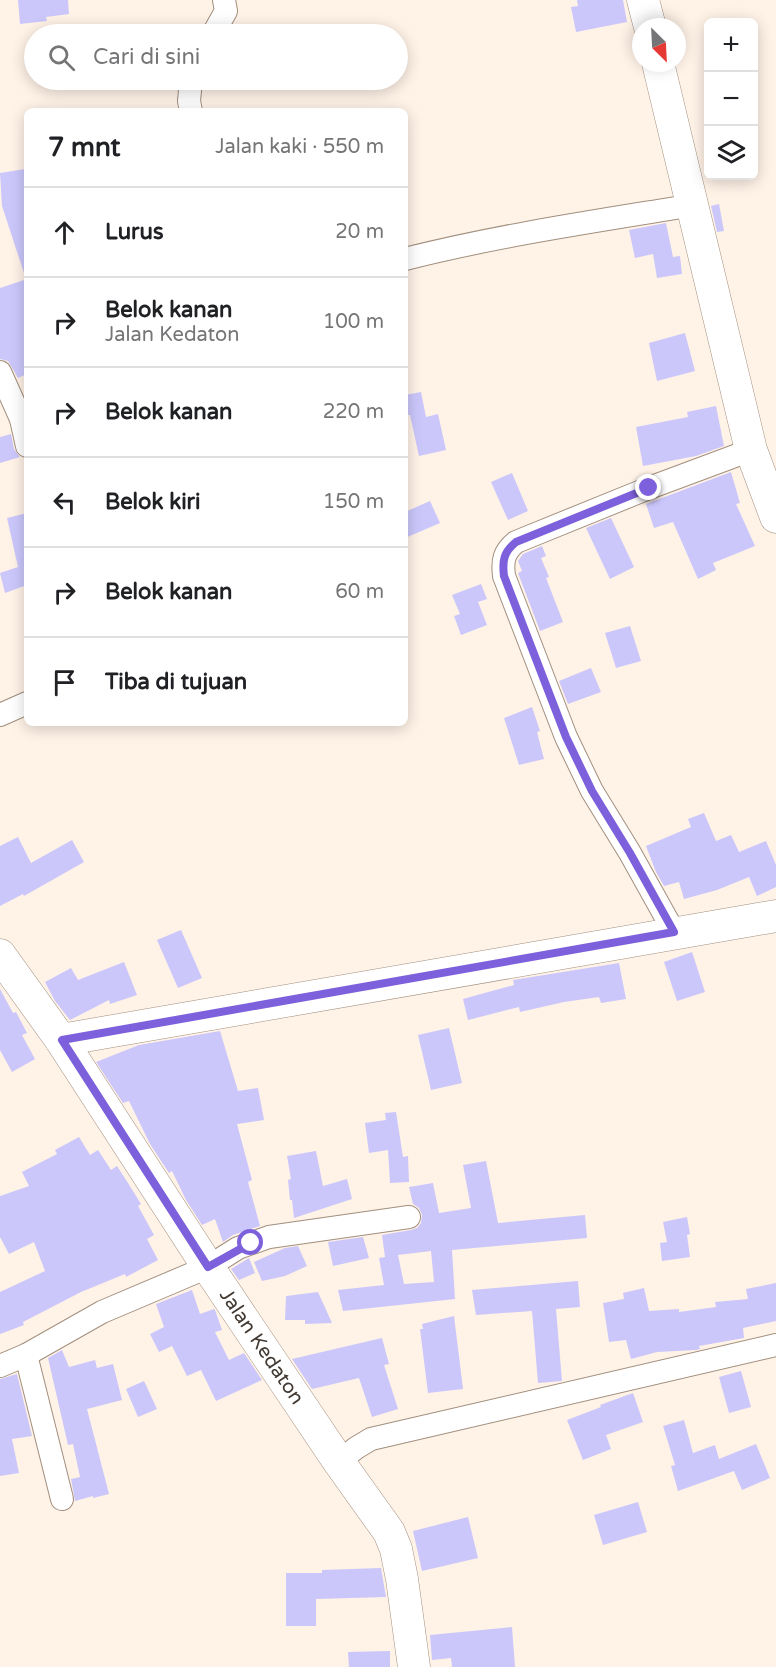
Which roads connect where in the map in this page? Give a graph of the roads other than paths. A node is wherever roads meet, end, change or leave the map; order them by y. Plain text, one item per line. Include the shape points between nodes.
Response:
1 (225, 0) edge
2 (643, 0) edge
3 (648, 18) edge
4 (219, 24) edge
5 (660, 72) edge
6 (190, 90) edge
7 (190, 108) edge
8 (694, 205) junction
9 (408, 258) edge
10 (0, 372) edge
11 (24, 415) edge
12 (751, 450) junction
13 (776, 517) edge
14 (24, 704) edge
15 (0, 715) edge
16 (776, 916) edge
17 (674, 932) junction
18 (0, 955) edge
19 (62, 1040) junction
20 (409, 1217) dead end
21 (208, 1267) junction
22 (776, 1345) edge
23 (26, 1355) junction
24 (0, 1366) edge
25 (339, 1462) junction
26 (62, 1499) dead end
27 (414, 1667) edge

1 - 4 street via 226,11
2 - 3 street
5 - 8 street
6 - 7 street
8 - 9 street
8 - 12 street
10 - 11 street
12 - 13 street
12 - 17 street via 516,542 506,551 502,563 566,737 592,791
14 - 15 street
16 - 17 street
17 - 19 street
18 - 19 street, Jalan Kedaton
19 - 21 street, Jalan Kedaton
20 - 21 street via 269,1237 238,1248
21 - 23 street via 102,1311
21 - 25 street, Jalan Kedaton
22 - 25 street via 371,1439
23 - 24 street
23 - 26 street
25 - 27 street, Jalan Kedaton via 389,1532 396,1550

